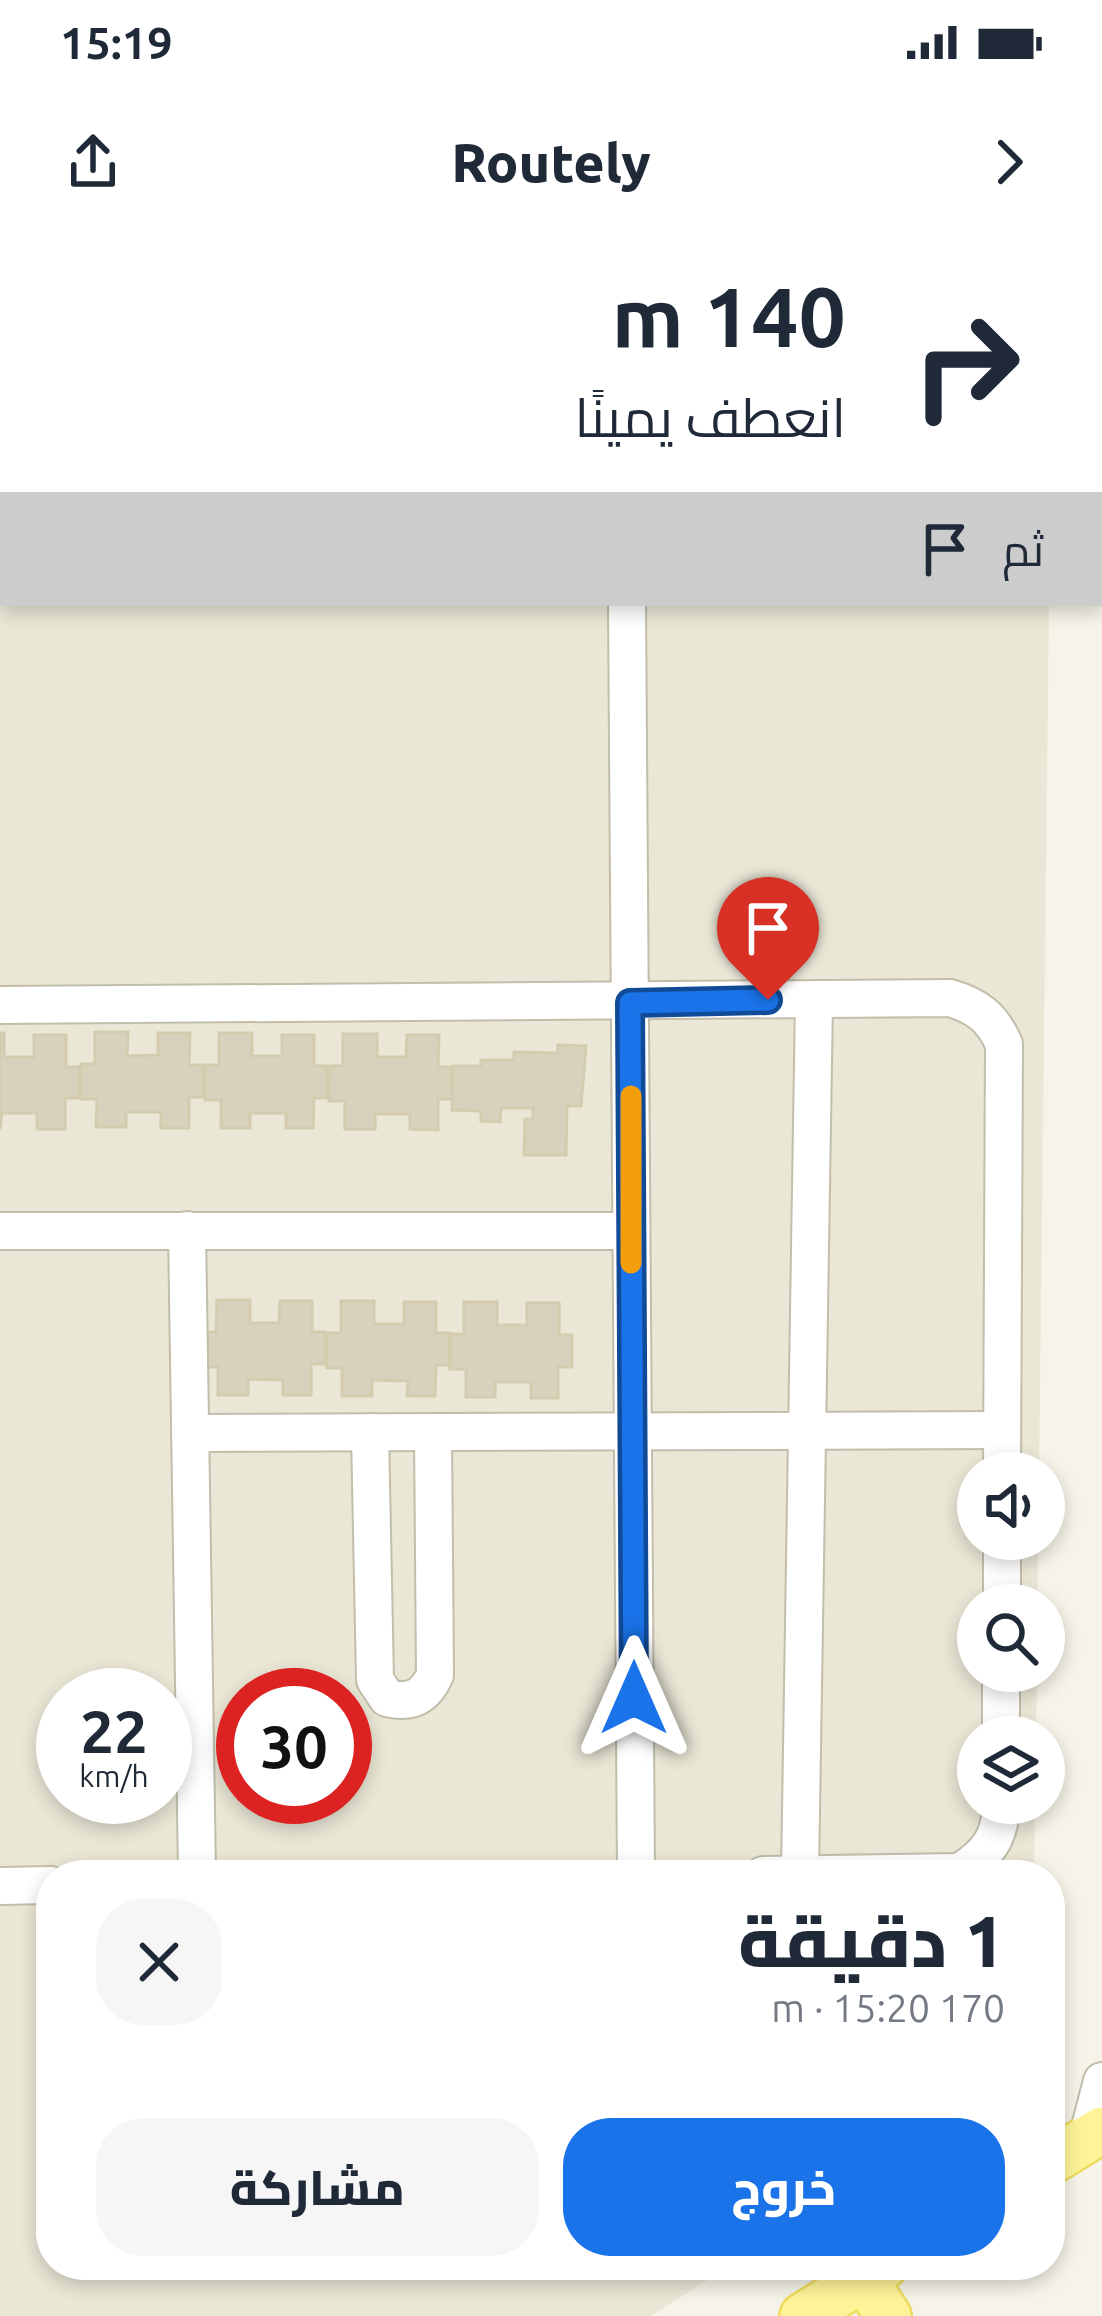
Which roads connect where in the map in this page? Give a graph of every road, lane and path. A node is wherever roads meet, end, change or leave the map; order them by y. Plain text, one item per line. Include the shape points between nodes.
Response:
1 (627, 606) edge
2 (814, 1000) junction
3 (630, 1003) junction
4 (0, 1005) edge
5 (187, 1230) junction
6 (0, 1231) edge
7 (631, 1231) junction
8 (807, 1430) junction
9 (1003, 1430) junction
10 (370, 1432) junction
11 (433, 1432) junction
12 (633, 1432) junction
13 (190, 1433) junction
14 (1002, 1452) edge
15 (1000, 1824) edge
16 (197, 1860) edge
17 (636, 1860) edge
18 (800, 1860) edge
19 (979, 1860) edge
20 (36, 1885) edge
21 (0, 1886) edge
22 (1102, 2081) edge
23 (1080, 2143) edge
24 (860, 2280) edge
25 (877, 2280) edge
26 (803, 2316) edge
27 (888, 2316) edge

1 - 3 street
2 - 3 street
2 - 8 street
2 - 9 street via 950,998 974,1005 1004,1043
3 - 4 street
3 - 7 street
5 - 6 street
5 - 7 street
5 - 13 street
7 - 12 street
8 - 9 street
8 - 12 street
8 - 18 street
9 - 14 street
10 - 11 street
10 - 11 street via 376,1680 387,1698 400,1701 418,1698 435,1675
10 - 13 street
11 - 12 street
12 - 17 street
13 - 16 street
15 - 19 street
20 - 21 street
22 - 23 street
24 - 26 main road
25 - 27 main road

